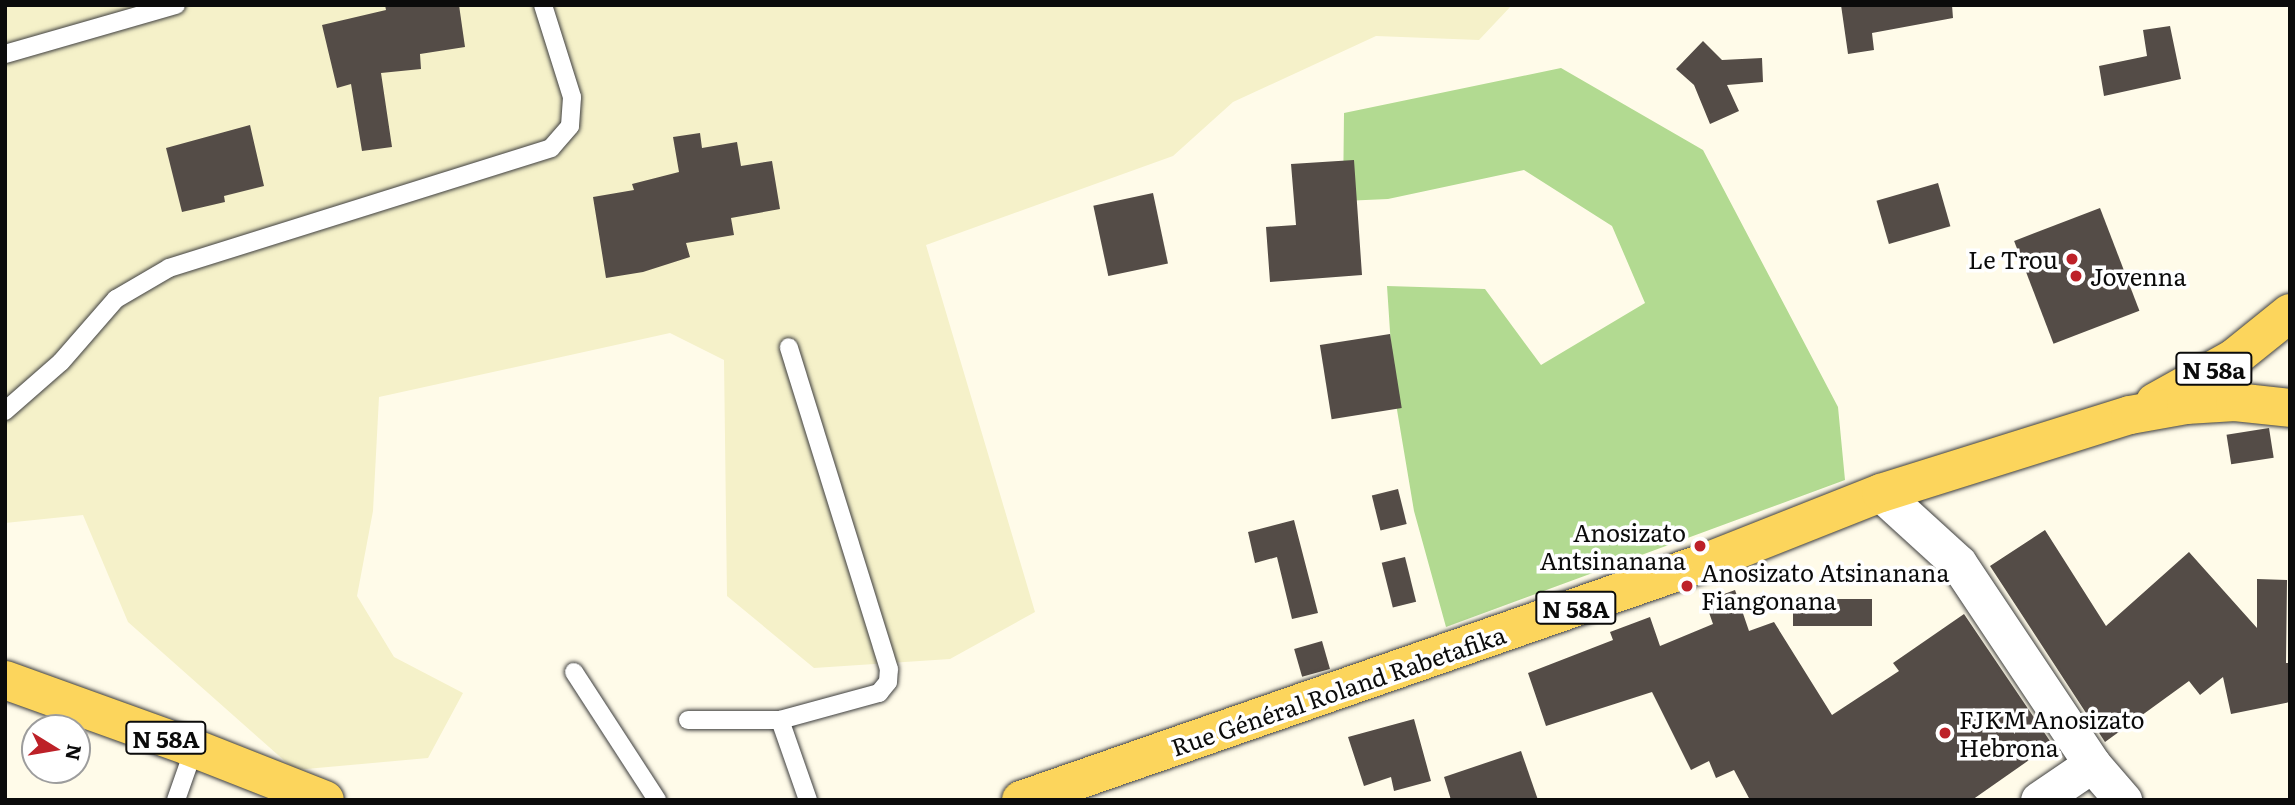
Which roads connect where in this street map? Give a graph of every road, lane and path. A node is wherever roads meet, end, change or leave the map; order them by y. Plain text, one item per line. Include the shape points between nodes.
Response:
1 (176, 5) edge
2 (543, 5) edge
3 (5, 54) edge
4 (2290, 313) edge
5 (789, 347) dead end
6 (2290, 408) edge
7 (5, 411) edge
8 (2130, 415) junction
9 (1881, 493) junction
10 (574, 672) dead end
11 (5, 680) edge
12 (688, 720) dead end
13 (780, 720) junction
14 (194, 749) junction
15 (2092, 764) junction
16 (176, 800) edge
17 (325, 800) edge
18 (657, 800) edge
19 (808, 800) edge
20 (1021, 800) edge
21 (2039, 800) edge
22 (2123, 800) edge

1 - 3 lane
2 - 7 lane via 572,97 570,126 551,148 169,268 116,299 61,362
4 - 8 main road, N 58a via 2234,358
5 - 13 lane via 888,669 888,682 879,693
6 - 8 main road, N 58a via 2235,402
8 - 9 main road, Rue Général Roland Rabetafika / N 58A
9 - 15 street via 1958,563
9 - 20 main road, Rue Général Roland Rabetafika / N 58A via 1709,561
10 - 18 lane
11 - 14 main road, N 58A
12 - 13 lane
13 - 19 lane
14 - 16 lane
14 - 17 main road, N 58A
15 - 21 street
15 - 22 street

